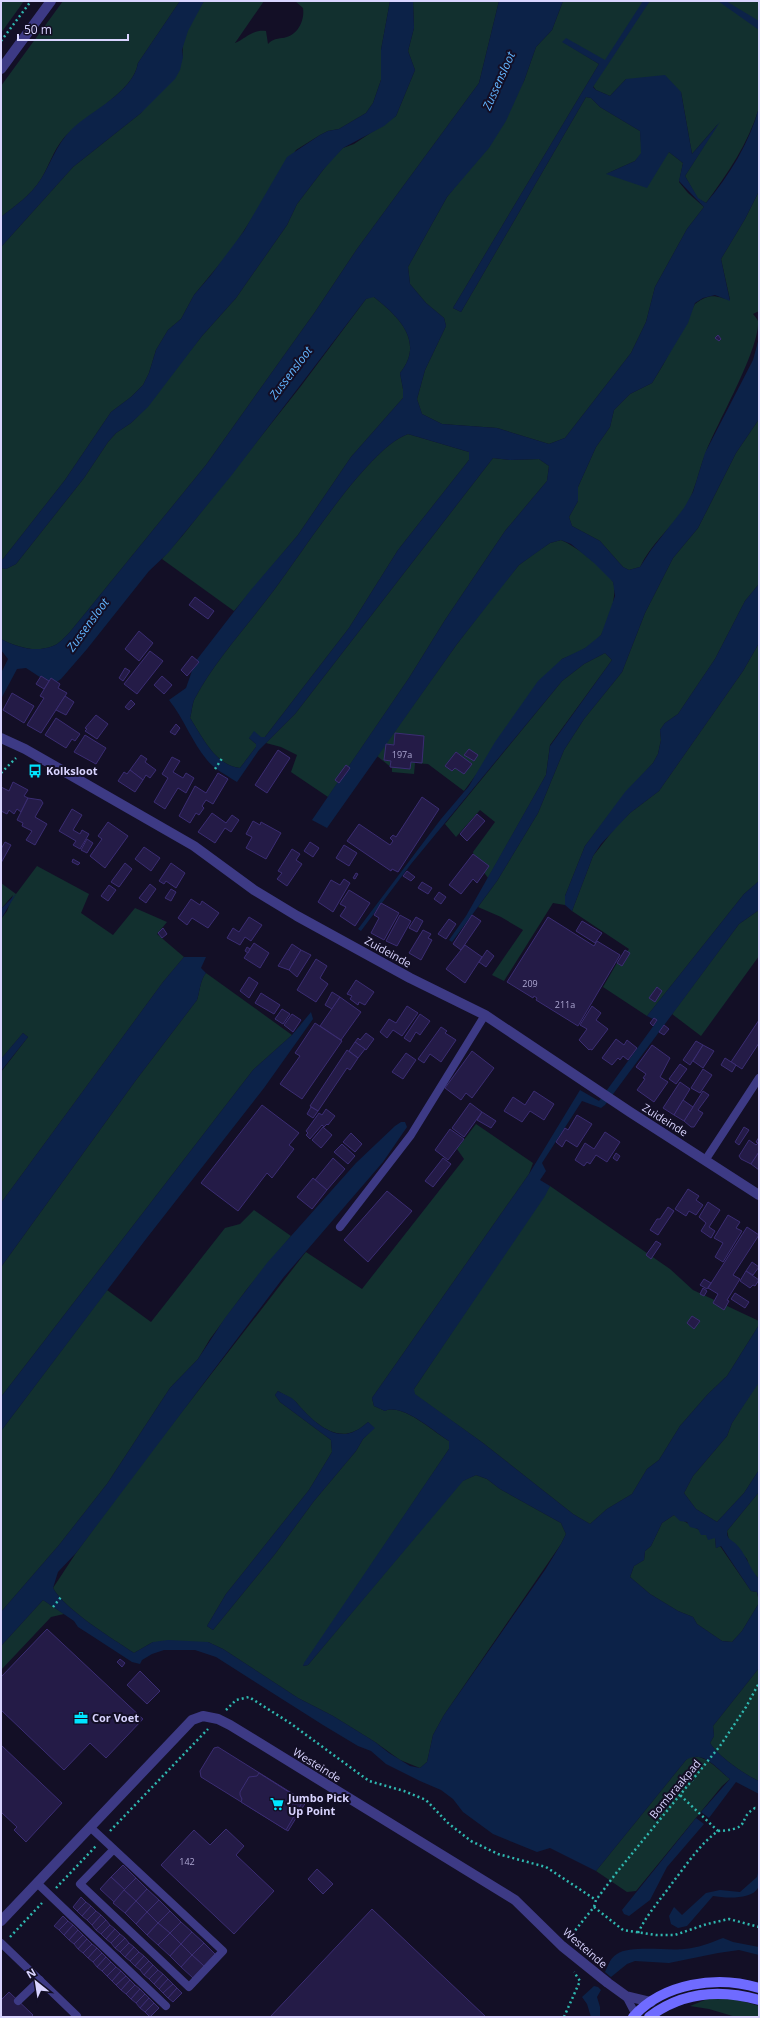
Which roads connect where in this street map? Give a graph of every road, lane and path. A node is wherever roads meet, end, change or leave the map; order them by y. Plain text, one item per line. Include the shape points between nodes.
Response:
1 (31, 1) edge
2 (51, 1) edge
3 (1, 41) edge
4 (1, 69) edge
5 (1, 738) edge
6 (25, 749) junction
7 (223, 757) dead end
8 (215, 769) dead end
9 (1, 773) edge
10 (485, 1015) junction
11 (759, 1078) edge
12 (706, 1159) junction
13 (759, 1195) edge
14 (340, 1227) dead end
15 (61, 1597) dead end
16 (53, 1607) dead end
17 (759, 1683) edge
18 (218, 1719) junction
19 (680, 1795) junction
20 (759, 1809) edge
21 (90, 1827) junction
22 (718, 1830) junction
23 (114, 1849) junction
24 (37, 1883) junction
25 (594, 1907) dead end
26 (1, 1921) edge
27 (759, 1927) edge
28 (638, 1933) junction
29 (1, 1943) edge
30 (40, 1980) junction
31 (759, 1988) edge
32 (626, 1996) junction
33 (759, 2000) edge
34 (18, 2001) dead end
35 (651, 2002) junction
36 (166, 2006) dead end
37 (635, 2016) edge
38 (76, 2017) edge
39 (649, 2017) edge

1 - 3 path
2 - 4 street
5 - 6 street, Zuideinde
6 - 9 path
6 - 10 street, Zuideinde via 194,846 254,890 297,916 410,978
7 - 8 path
10 - 12 street, Zuideinde
10 - 14 lane via 411,1135
11 - 12 lane
12 - 13 street, Zuideinde
15 - 16 path
17 - 19 path, Bombraakpad via 720,1746
18 - 19 path, Bombraakpad via 236,1700 249,1697 290,1723 369,1781 426,1800 448,1823 471,1841 498,1854 546,1867 596,1900
18 - 21 street, Westeinde via 202,1716 192,1720
18 - 32 street, Westeinde via 515,1900 562,1946
19 - 22 path
20 - 22 path via 751,1810 739,1828
21 - 23 lane
21 - 24 street, Westeinde
22 - 28 path via 690,1859
23 - 23 lane via 223,1951 189,1987 80,1884
24 - 26 street, Westeinde
24 - 36 lane
25 - 28 path via 623,1930
27 - 28 path via 729,1920 707,1924 675,1935
29 - 30 lane
30 - 34 lane
30 - 38 lane via 78,2016
31 - 35 main road via 736,1982 697,1984 676,1990
32 - 35 street, Westeinde
32 - 37 lane
33 - 39 main road via 729,1994 701,1995 679,2000
35 - 37 main road

